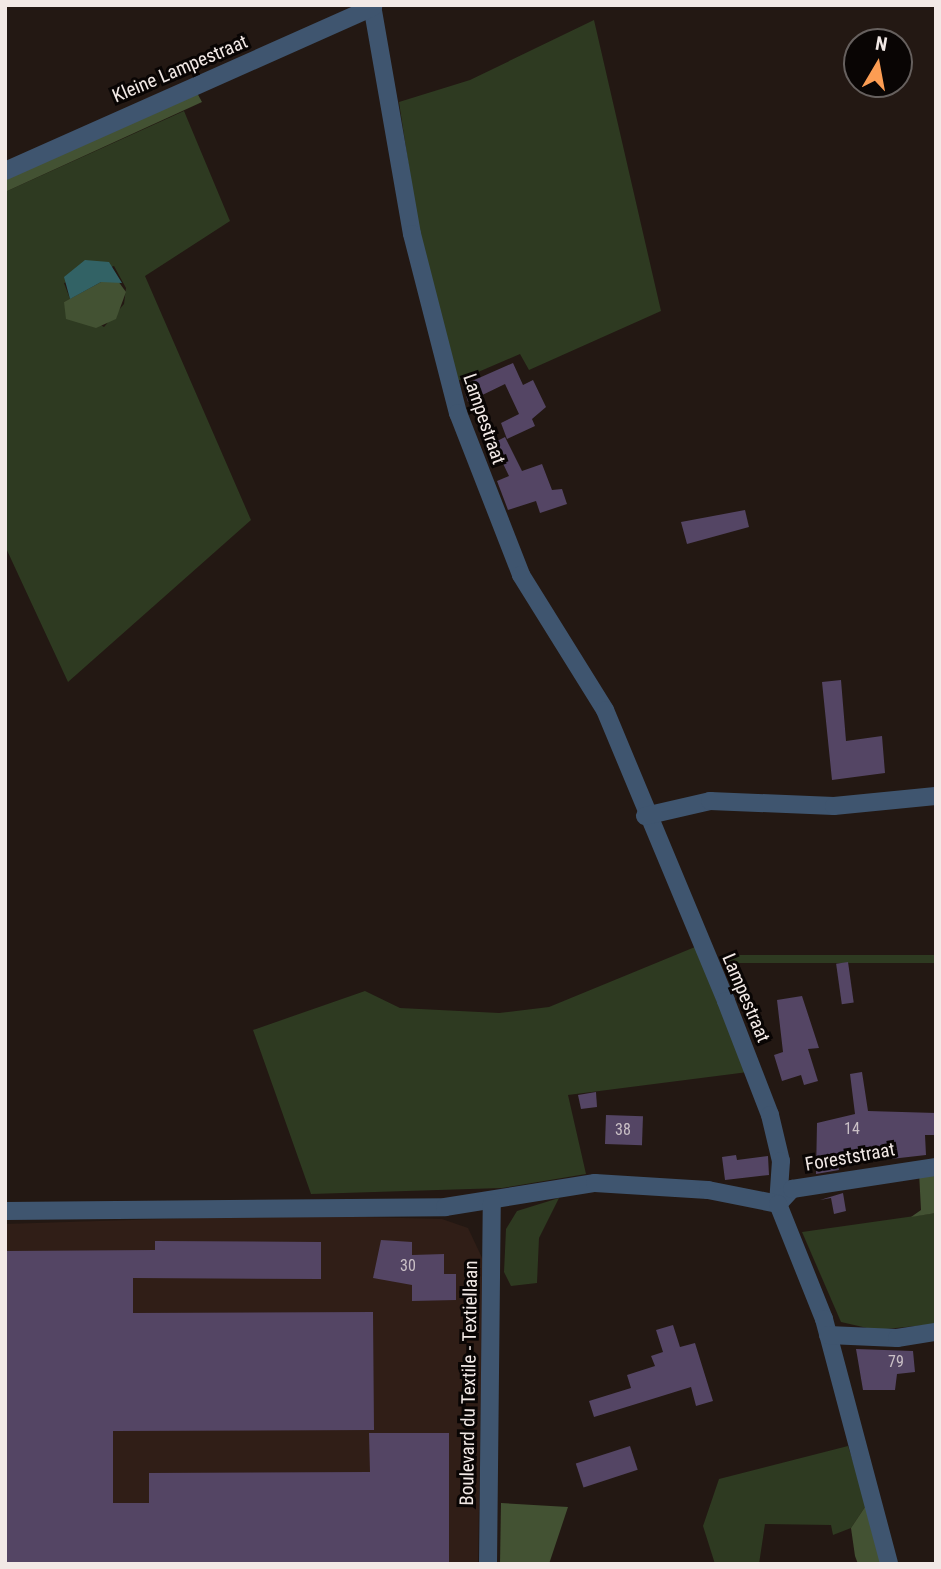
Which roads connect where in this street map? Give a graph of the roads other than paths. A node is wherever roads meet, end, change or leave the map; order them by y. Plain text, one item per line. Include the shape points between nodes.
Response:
1 (372, 6) edge
2 (5, 171) edge
3 (936, 796) edge
4 (645, 816) junction
5 (936, 1167) edge
6 (492, 1203) junction
7 (778, 1204) junction
8 (5, 1211) edge
9 (936, 1332) edge
10 (828, 1335) junction
11 (488, 1564) edge
12 (889, 1564) edge

1 - 2 street, Kleine Lampestraat
1 - 4 street, Lampestraat via 414,247 458,413 515,563 605,710
3 - 4 street via 834,806 710,801
4 - 7 street, Lampestraat via 770,1115 781,1161
5 - 7 street, Foreststraat via 792,1189
6 - 7 street via 595,1184 708,1190
6 - 8 street
6 - 11 street, Boulevard du Textile - Textiellaan
7 - 10 street
9 - 10 street via 897,1338
10 - 12 street

